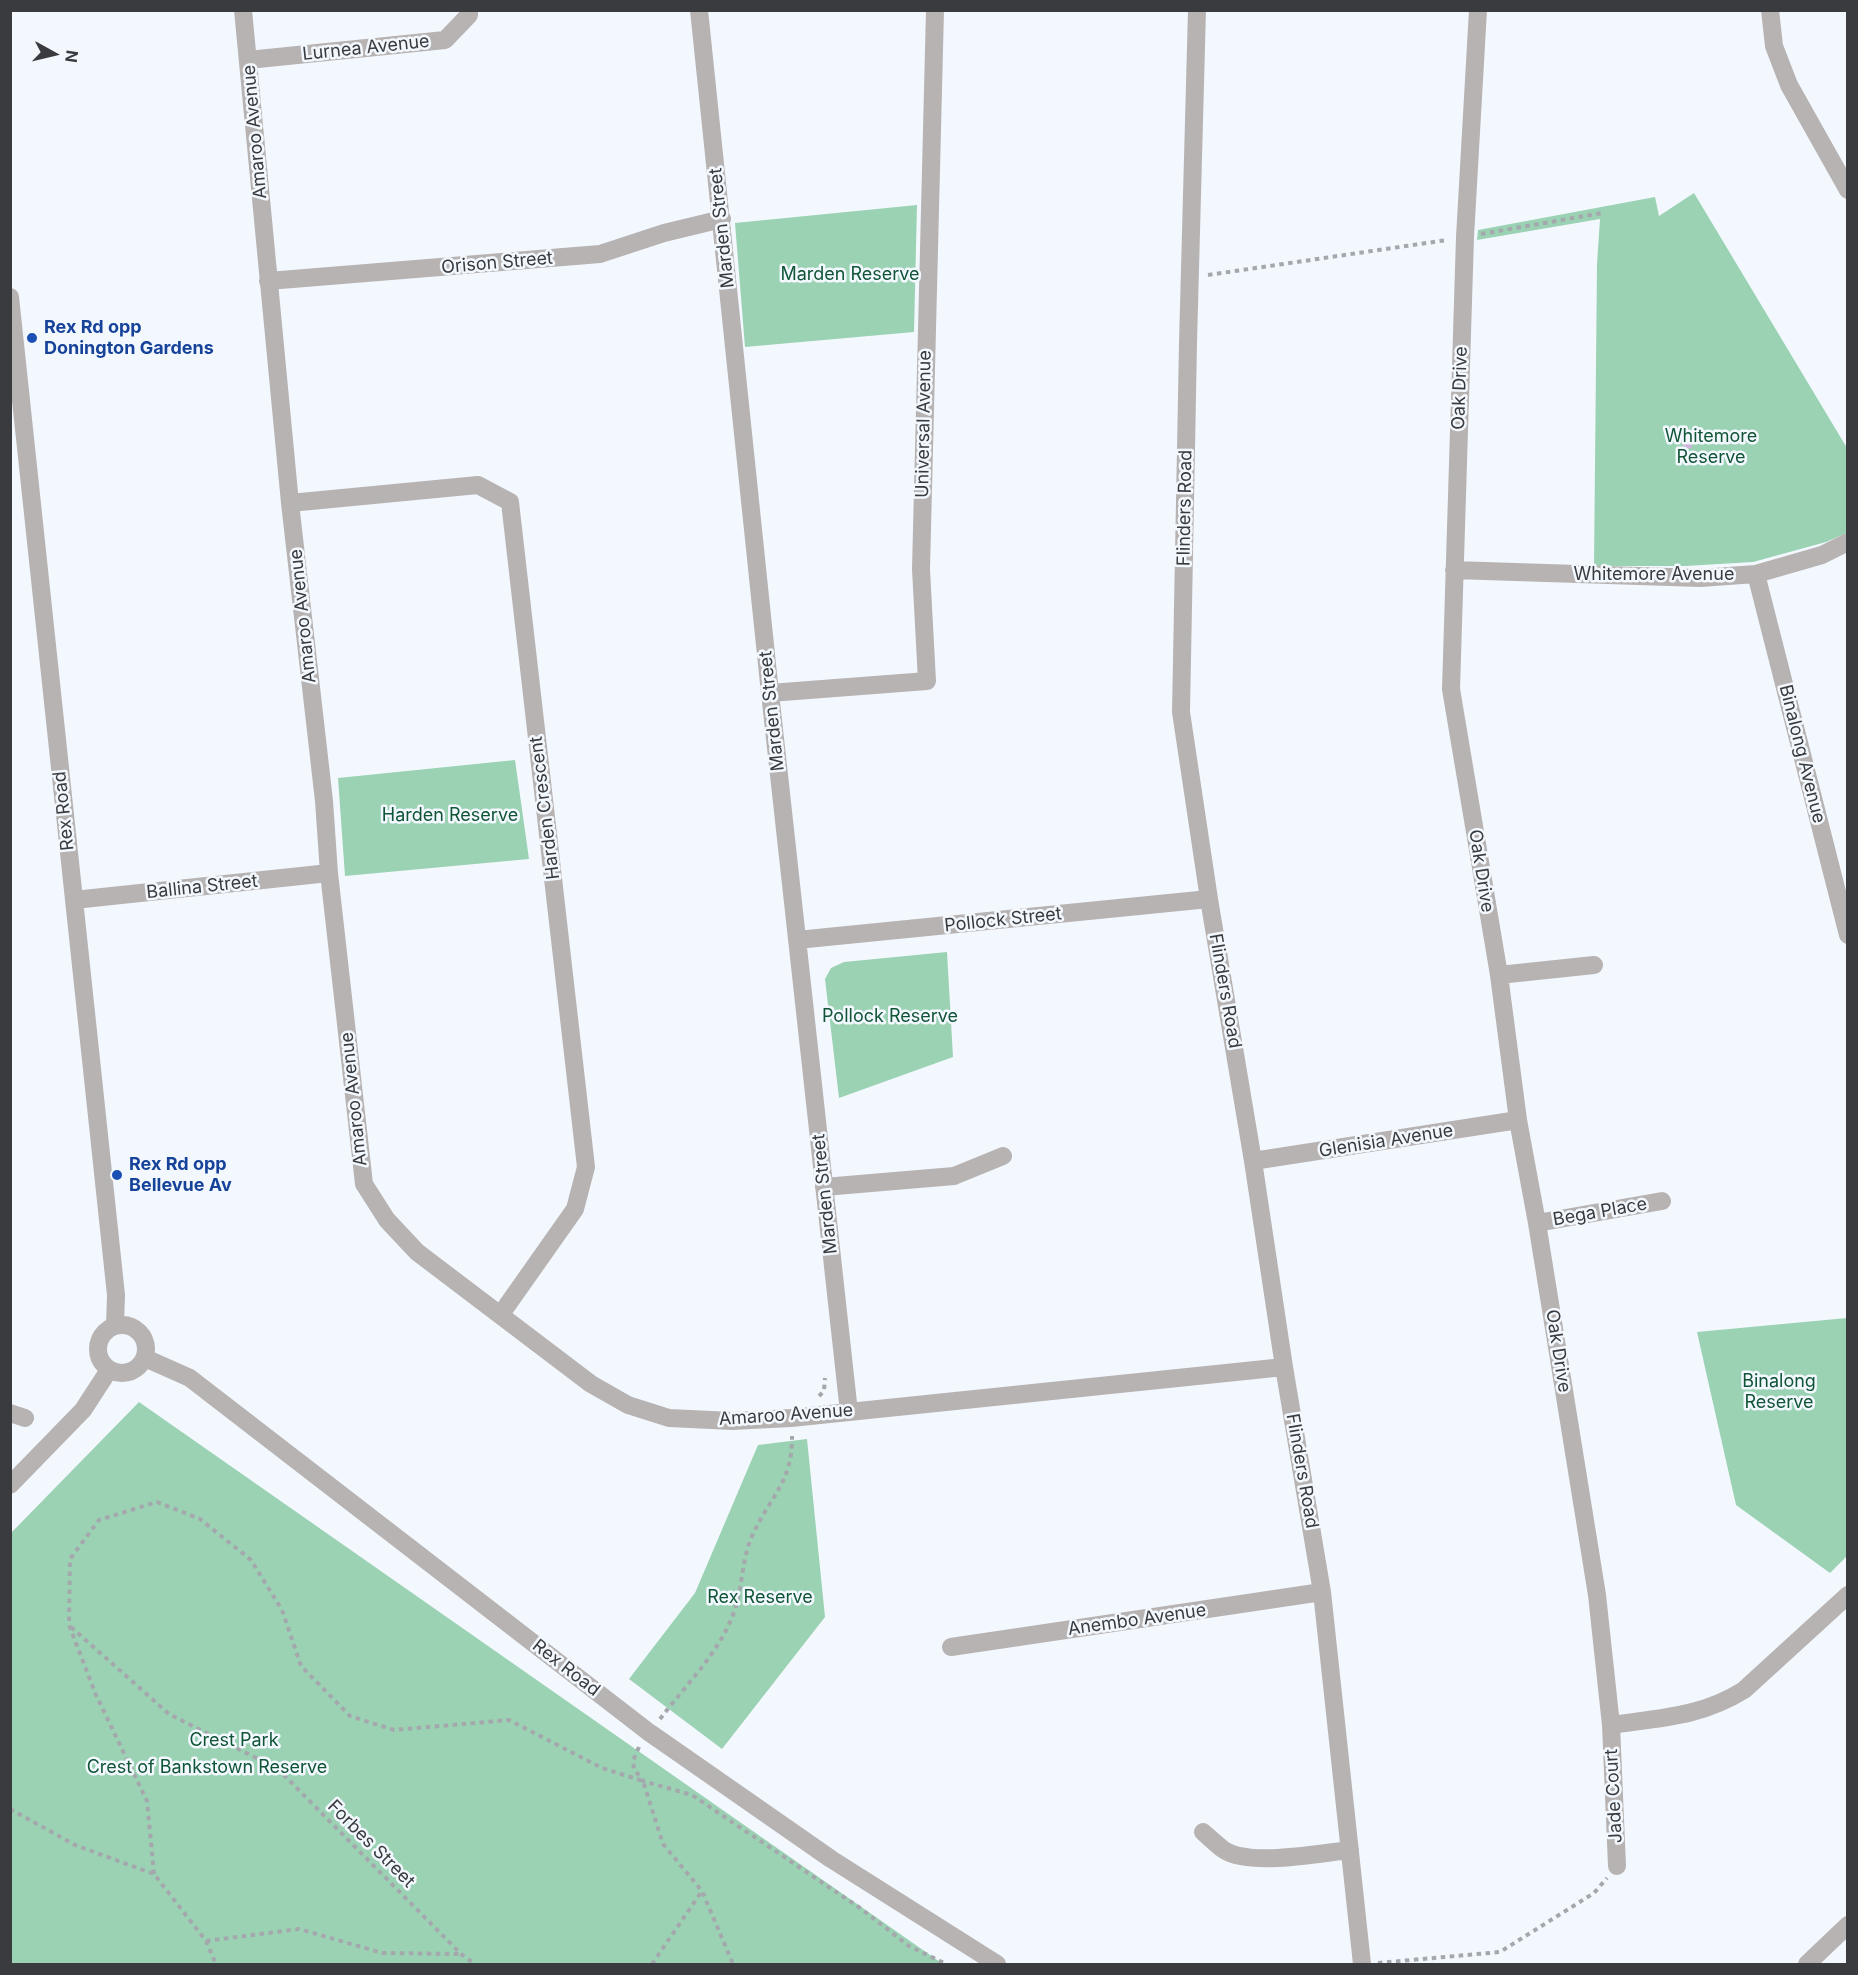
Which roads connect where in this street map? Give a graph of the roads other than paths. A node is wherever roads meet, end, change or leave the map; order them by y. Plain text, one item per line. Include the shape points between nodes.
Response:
1 (243, 10) edge
2 (469, 10) edge
3 (699, 10) edge
4 (935, 10) edge
5 (1197, 10) edge
6 (1478, 10) edge
7 (1770, 10) edge
8 (248, 60) junction
9 (1848, 190) edge
10 (722, 219) junction
11 (268, 282) junction
12 (10, 297) edge
13 (290, 503) junction
14 (1848, 542) edge
15 (1454, 570) junction
16 (1756, 574) junction
17 (770, 693) junction
18 (329, 873) junction
19 (1209, 899) junction
20 (74, 900) junction
21 (1848, 935) edge
22 (797, 940) junction
23 (1594, 965) dead end
24 (1499, 975) junction
25 (1518, 1120) junction
26 (1003, 1156) dead end
27 (1253, 1161) junction
28 (824, 1187) junction
29 (1662, 1201) dead end
30 (1538, 1223) junction
31 (501, 1314) junction
32 (115, 1326) junction
33 (145, 1358) junction
34 (1284, 1367) junction
35 (109, 1370) junction
36 (849, 1412) junction
37 (10, 1485) edge
38 (1322, 1592) junction
39 (1848, 1595) edge
40 (951, 1647) dead end
41 (1611, 1725) junction
42 (1203, 1832) dead end
43 (1350, 1850) junction
44 (1617, 1866) road end
45 (1848, 1925) edge
46 (1362, 1964) edge
47 (997, 1965) edge
48 (1807, 1965) edge

1 - 8 street, Amaroo Avenue
2 - 8 street, Lurnea Avenue via 469,15 445,40
3 - 10 street, Marden Street
4 - 17 street, Universal Avenue via 921,568 927,681
5 - 19 street, Flinders Road via 1181,712
6 - 15 street, Oak Drive via 1465,237
7 - 9 street via 1774,46 1789,85
8 - 11 street, Amaroo Avenue
10 - 11 street, Orison Street via 600,254
10 - 17 street, Marden Street
11 - 13 street, Amaroo Avenue
12 - 20 street, Rex Road
13 - 18 street, Amaroo Avenue
13 - 31 street, Harden Crescent via 478,484 510,502 586,1167 575,1209
14 - 16 street, Whitemore Avenue via 1822,555
15 - 16 street, Whitemore Avenue via 1700,578
15 - 24 street, Oak Drive via 1451,689
16 - 21 street, Binalong Avenue
17 - 22 street, Marden Street
18 - 20 street, Ballina Street
18 - 31 street, Amaroo Avenue via 364,1184 387,1220 417,1251
19 - 22 street, Pollock Street
19 - 27 street, Flinders Road
20 - 32 street, Rex Road via 116,1295
22 - 28 street, Marden Street
23 - 24 street
24 - 25 street, Oak Drive
25 - 27 street, Glenisia Avenue
25 - 30 street, Oak Drive
26 - 28 street via 954,1176
27 - 34 street, Flinders Road
28 - 36 street, Marden Street
29 - 30 street, Bega Place
30 - 41 street, Oak Drive via 1597,1595
31 - 36 street, Amaroo Avenue via 591,1384 628,1405 669,1418 732,1421
32 - 33 street via 130,1326 143,1336
32 - 35 street via 99,1342 99,1357
33 - 35 street via 130,1373
33 - 47 street, Rex Road via 190,1378 650,1733 831,1859
34 - 36 street, Amaroo Avenue
34 - 38 street, Flinders Road
35 - 37 street via 83,1410
38 - 40 street, Anembo Avenue
38 - 43 street, Flinders Road
39 - 41 street via 1744,1690 1727,1700 1693,1713
41 - 44 street, Jade Court
42 - 43 street via 1226,1851 1242,1857 1269,1859
43 - 46 street, Flinders Road
45 - 48 street

